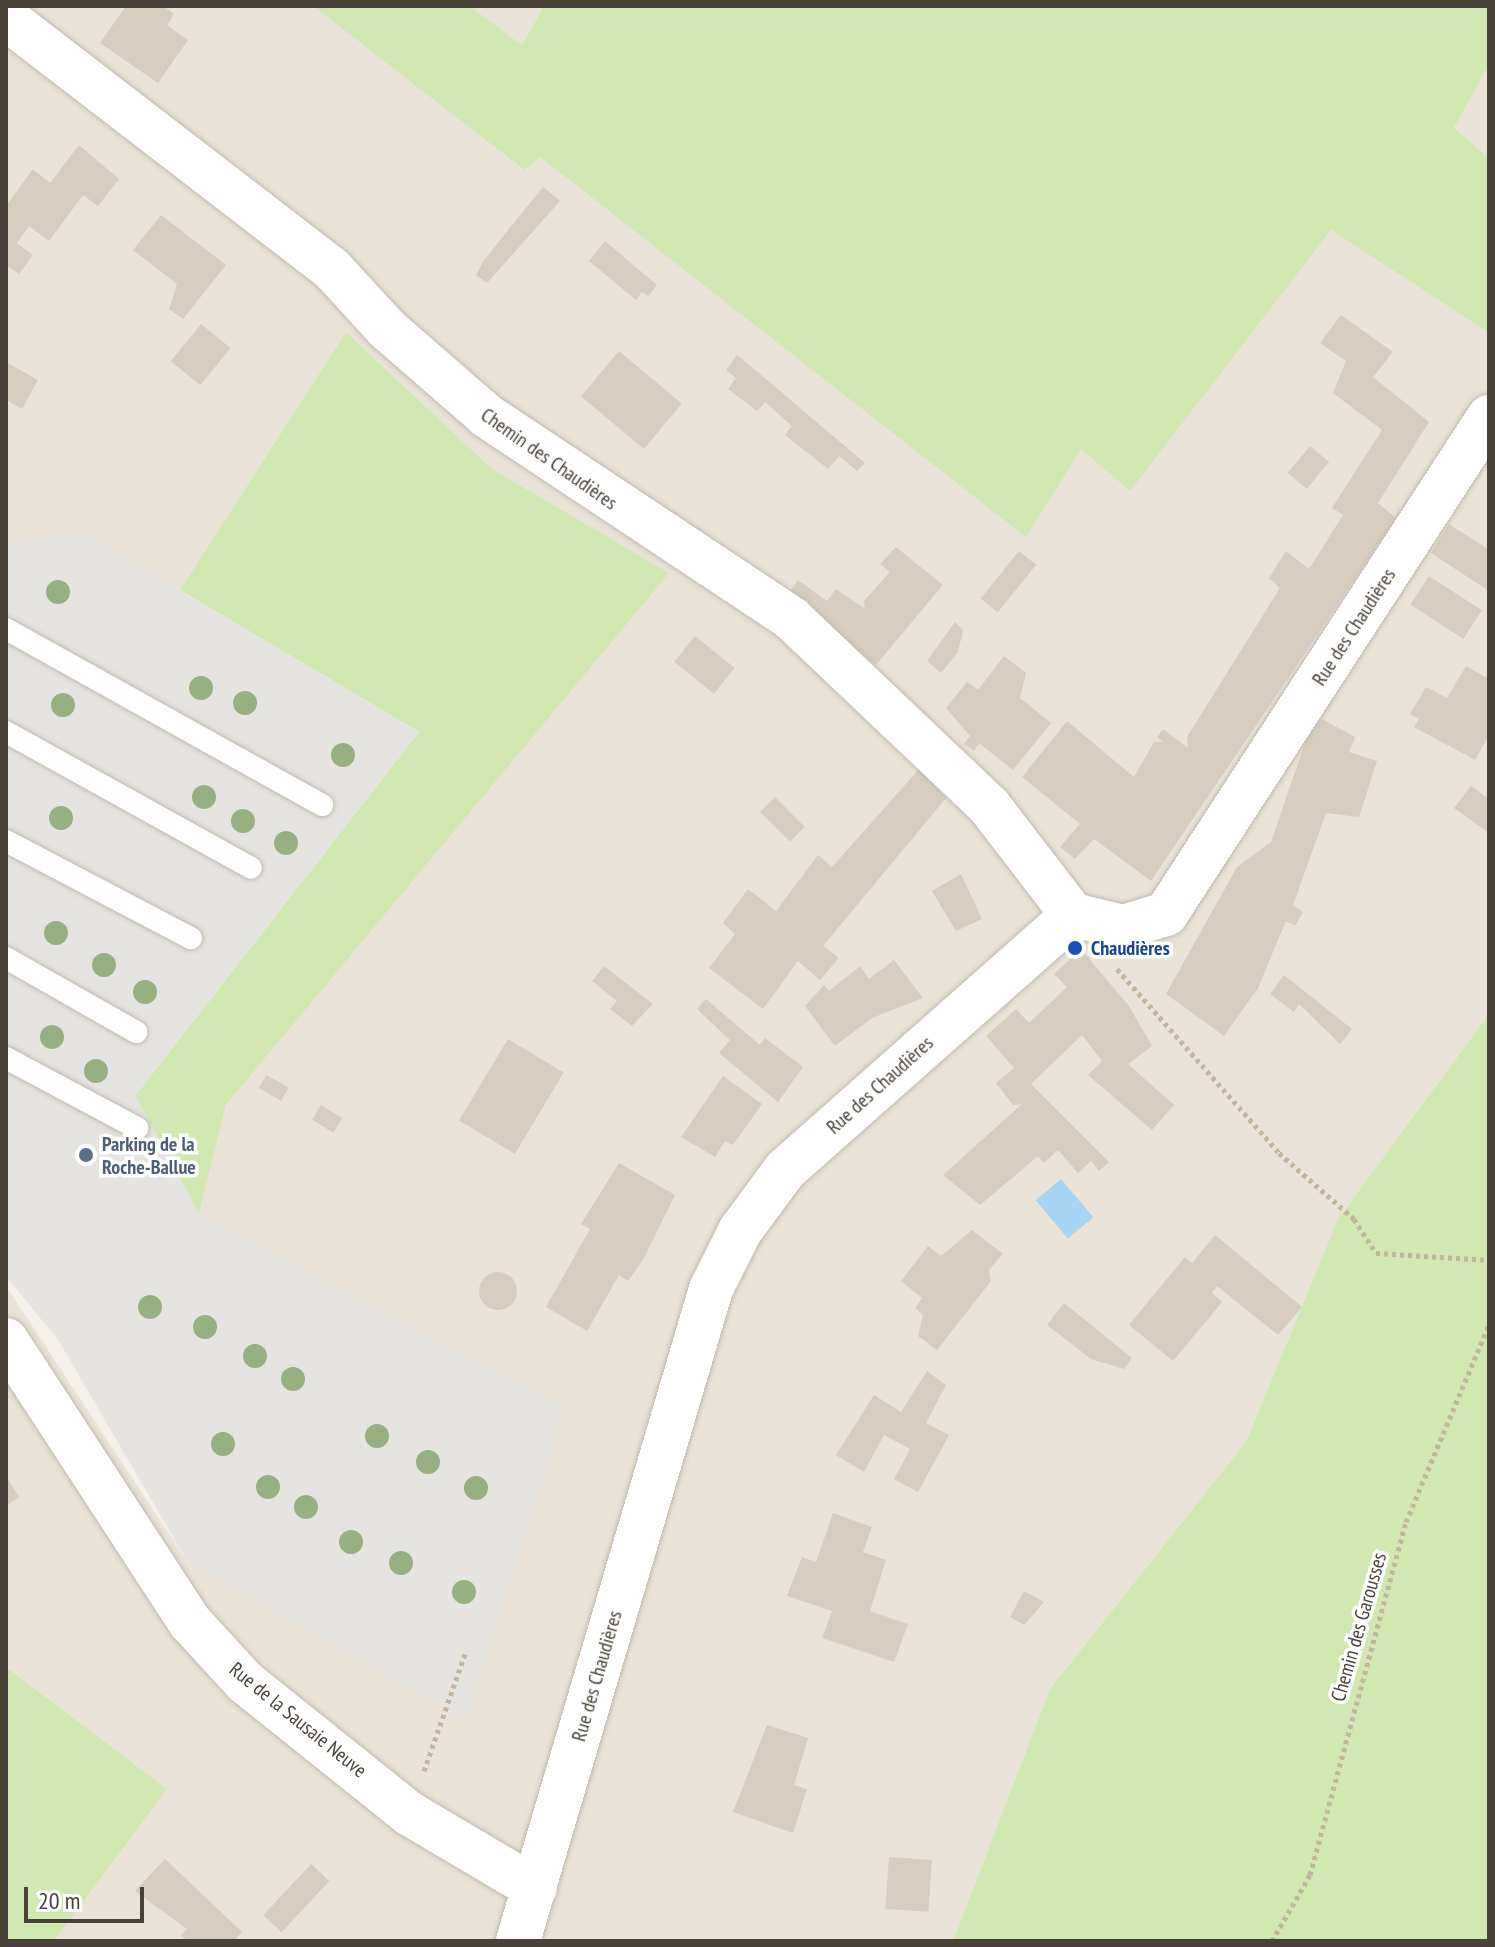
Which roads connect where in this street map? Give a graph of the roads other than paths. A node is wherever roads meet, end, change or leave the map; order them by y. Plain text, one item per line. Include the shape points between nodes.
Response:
1 (6, 18) edge
2 (1489, 417) edge
3 (6, 629) edge
4 (6, 732) edge
5 (322, 805) dead end
6 (6, 841) edge
7 (251, 868) dead end
8 (1073, 915) junction
9 (191, 938) dead end
10 (6, 958) edge
11 (136, 1032) dead end
12 (6, 1058) edge
13 (137, 1128) dead end
14 (6, 1340) edge
15 (535, 1888) junction
16 (520, 1940) edge

1 - 8 street, Chemin des Chaudières via 332,269 387,329 487,416 792,619 989,806
2 - 8 street, Rue des Chaudières via 1166,914 1123,927
3 - 5 lane
4 - 7 lane
6 - 9 lane
8 - 15 street, Rue des Chaudières via 785,1170 740,1231 711,1289
10 - 11 lane
12 - 13 lane
14 - 15 street, Rue de la Sausaie Neuve via 190,1622 245,1682 410,1814
15 - 16 street, Rue des Chaudières

